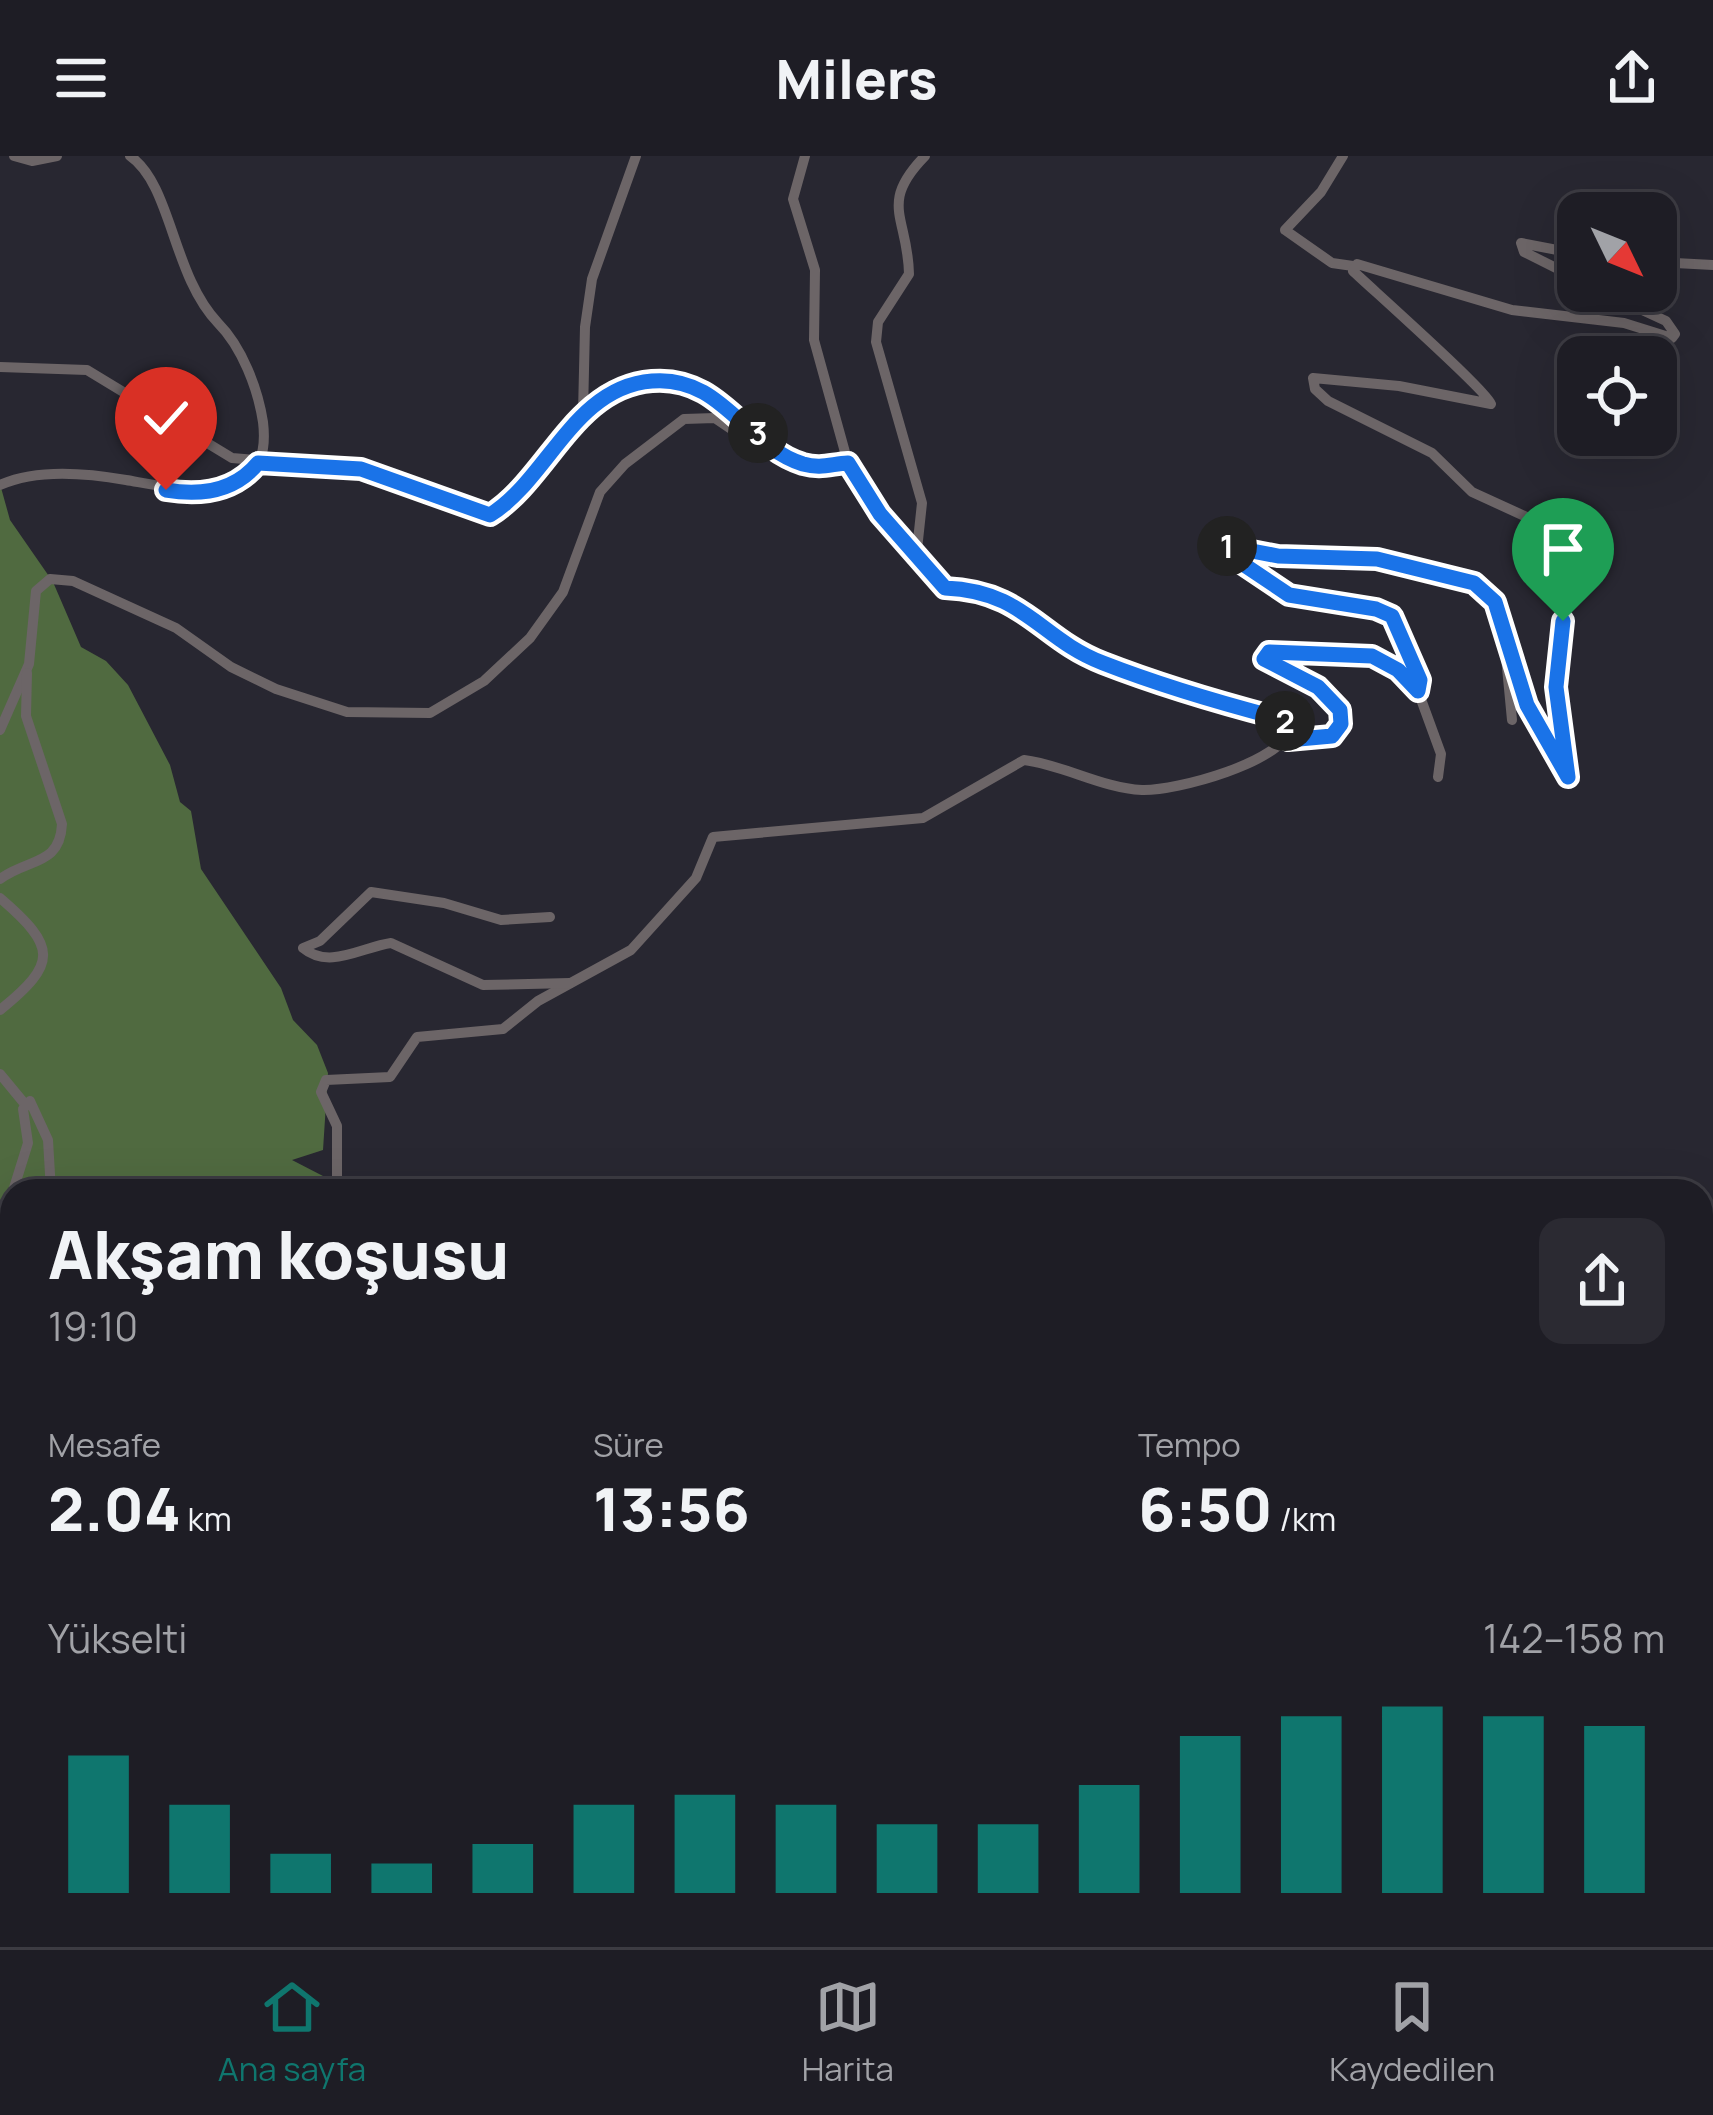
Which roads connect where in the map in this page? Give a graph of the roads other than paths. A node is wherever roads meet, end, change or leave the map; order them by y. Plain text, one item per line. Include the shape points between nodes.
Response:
1 (14, 156) edge
2 (57, 156) edge
3 (130, 156) edge
4 (636, 156) edge
5 (805, 156) edge
6 (925, 156) edge
7 (1343, 156) edge
8 (1557, 250) edge
9 (1677, 263) edge
10 (1713, 265) edge
11 (1353, 266) junction
12 (1557, 269) edge
13 (1646, 312) edge
14 (0, 367) edge
15 (584, 413) junction
16 (258, 463) junction
17 (800, 463) junction
18 (848, 463) junction
19 (0, 485) edge
20 (916, 559) junction
21 (1553, 567) dead end
22 (1563, 621) junction
23 (1506, 648) junction
24 (27, 670) junction
25 (1418, 691) junction
26 (1512, 720) dead end
27 (0, 730) edge
28 (1288, 740) junction
29 (1438, 777) dead end
30 (0, 879) edge
31 (0, 898) edge
32 (550, 917) dead end
33 (579, 982) junction
34 (0, 1010) edge
35 (0, 1074) edge
36 (24, 1103) junction
37 (17, 1179) edge
38 (50, 1179) edge
39 (337, 1179) edge

1 - 2 street
3 - 16 street via 158,191 199,301 241,357 262,420
4 - 15 street via 592,279
5 - 18 street via 793,199 817,281 814,340
6 - 20 street via 897,191 909,274 878,322 876,342 922,503
7 - 11 street via 1285,230 1332,263
8 - 12 street via 1521,243 1524,253
9 - 10 street
11 - 13 street via 1512,310 1624,323 1672,338 1666,321
11 - 22 street via 1491,404 1317,376 1315,389 1432,453 1472,492 1566,535 1573,557
14 - 16 street via 87,370 232,458
15 - 16 street via 490,515 361,469
15 - 17 street via 650,381 700,386
16 - 19 street via 242,480 203,492 68,474
17 - 18 street
17 - 24 street via 768,454 709,416 684,419 600,492 563,592 534,633 484,681 436,711 347,712 276,689 176,628 62,578 36,591
18 - 20 street
20 - 28 street via 945,588 966,587 1020,607 1098,662 1282,719 1291,727
21 - 22 street
22 - 23 street via 1556,687 1568,777
23 - 25 street via 1495,602 1456,576 1377,559 1226,546 1289,595 1392,616
23 - 26 street
24 - 27 street
24 - 30 street via 26,716 62,842 53,856
25 - 28 street via 1372,656 1269,652 1264,659 1318,687 1340,710 1332,736
25 - 29 street via 1438,740
28 - 33 street via 1227,772 1144,790 1024,760 922,818 785,834 725,832 713,837 696,878 631,950
31 - 34 street via 36,927 44,947 42,972
32 - 33 street via 501,920 371,892 303,948 337,957 391,943 483,985
33 - 39 street via 503,1029 417,1037 390,1077 326,1080 321,1092 337,1126
35 - 36 street
36 - 37 street via 28,1143
36 - 38 street via 34,1106 48,1140

